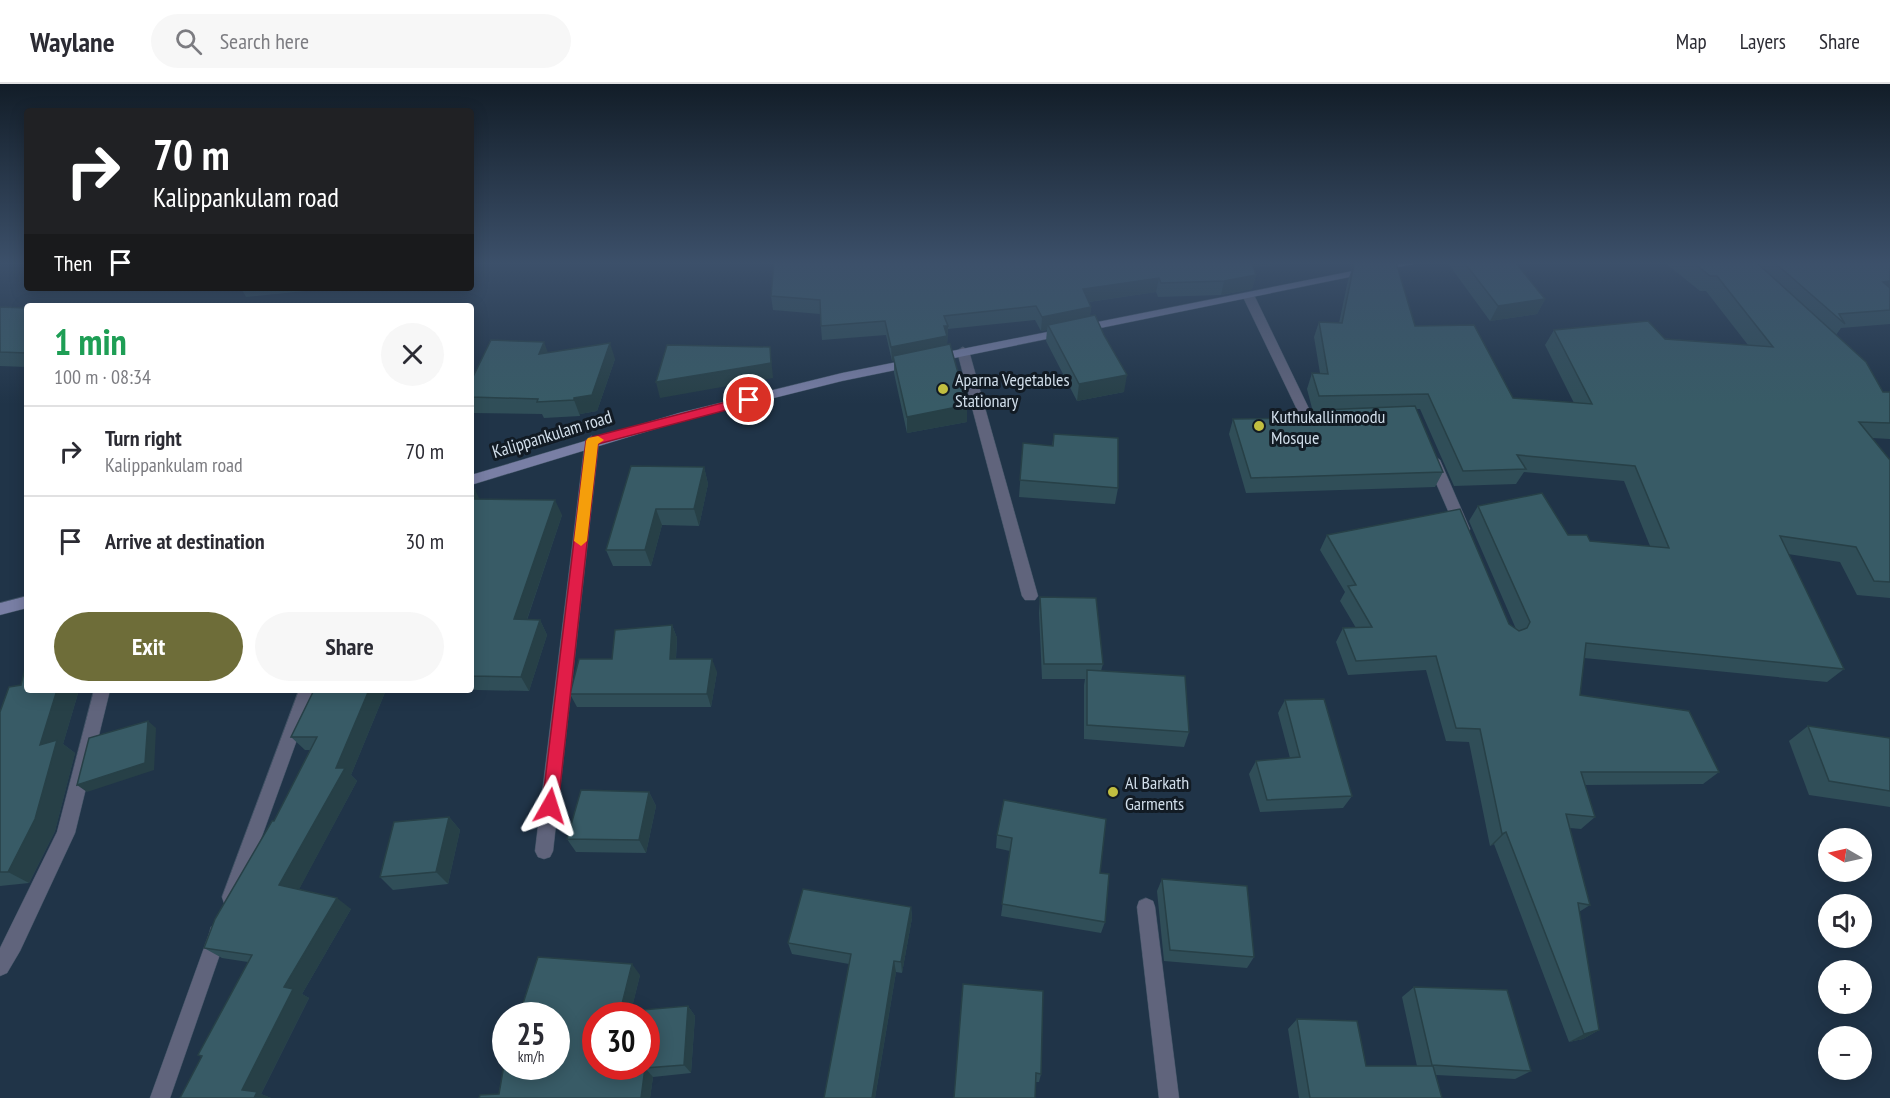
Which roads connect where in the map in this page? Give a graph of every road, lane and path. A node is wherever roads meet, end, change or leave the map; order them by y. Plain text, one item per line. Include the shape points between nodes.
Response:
1 (1184, 309) edge
2 (1254, 309) edge
3 (963, 351) junction
4 (1343, 418) edge
5 (592, 441) junction
6 (1427, 446) edge
7 (474, 479) edge
8 (1468, 542) edge
9 (1030, 596) dead end
10 (24, 603) edge
11 (0, 609) edge
12 (101, 693) edge
13 (306, 693) edge
14 (544, 851) dead end
15 (1146, 907) dead end
16 (0, 966) edge
17 (160, 1098) edge
18 (1169, 1098) edge

1 - 3 street, Kalippankulam road
2 - 4 street via 1302,419
3 - 5 street, Kalippankulam road via 842,377
3 - 9 street
5 - 7 street, Kalippankulam road
5 - 14 street
6 - 8 street
10 - 11 street
12 - 16 street via 66,833
13 - 17 street
15 - 18 street

